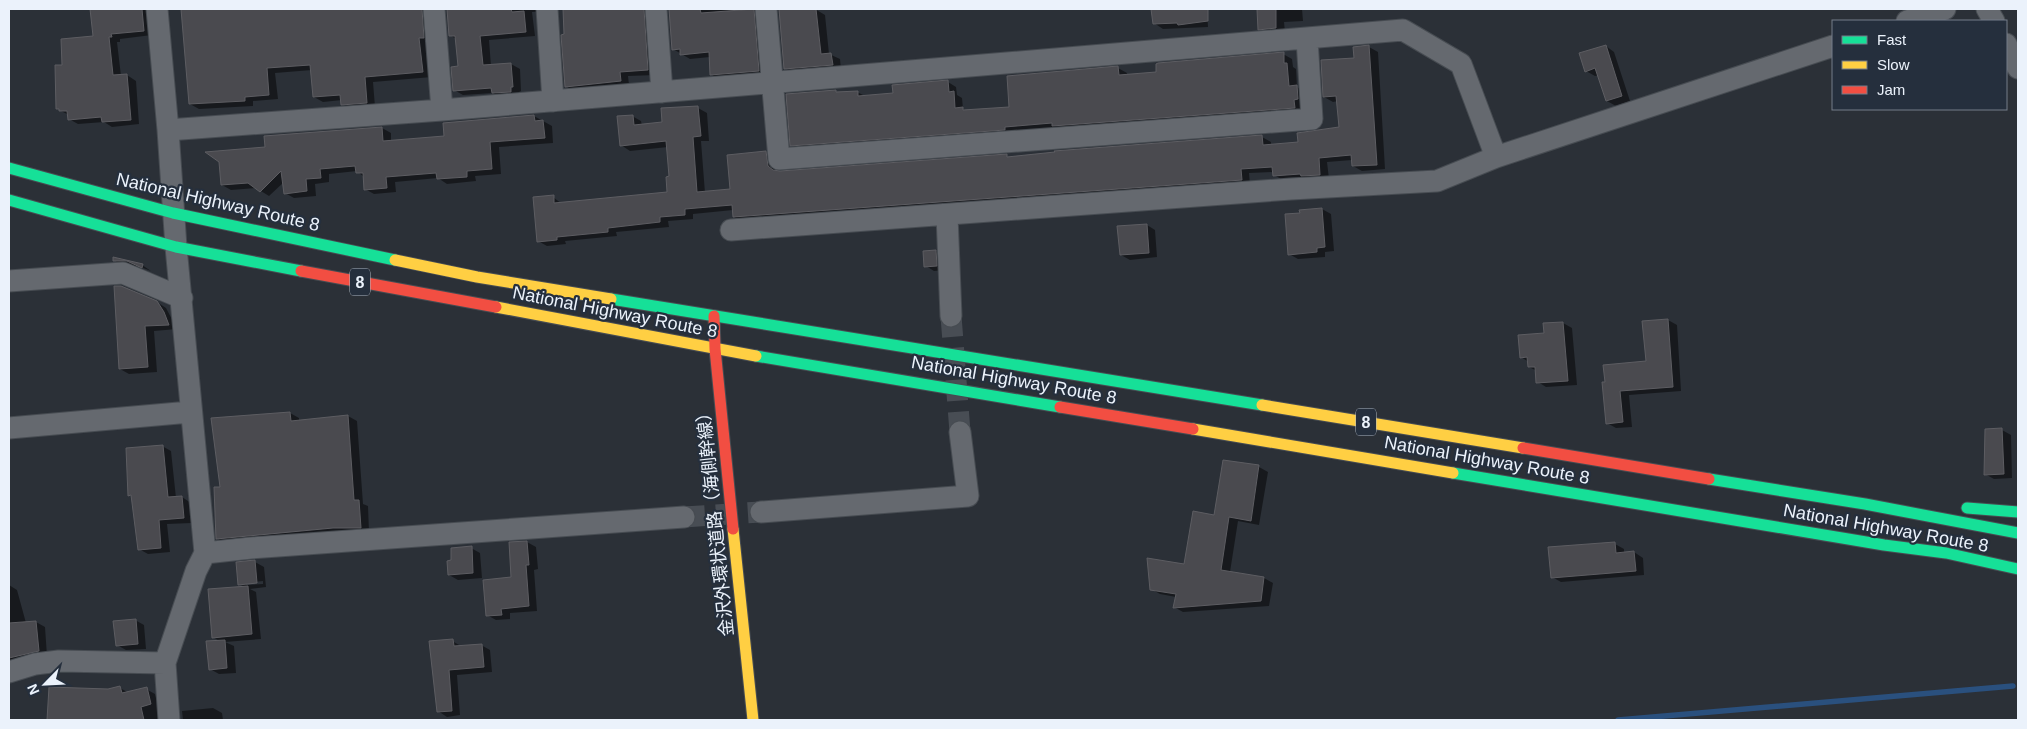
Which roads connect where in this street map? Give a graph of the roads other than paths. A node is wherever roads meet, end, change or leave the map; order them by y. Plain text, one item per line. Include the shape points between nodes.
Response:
1 (157, 9) edge
2 (434, 9) edge
3 (547, 9) edge
4 (656, 9) edge
5 (766, 9) edge
6 (1945, 9) edge
7 (1987, 9) edge
8 (1910, 20) edge
9 (1993, 20) edge
10 (1307, 38) junction
11 (1832, 46) edge
12 (2007, 46) edge
13 (2018, 68) edge
14 (772, 83) junction
15 (662, 92) junction
16 (554, 101) junction
17 (442, 110) junction
18 (168, 130) junction
19 (1496, 157) junction
20 (9, 168) edge
21 (9, 200) edge
22 (173, 213) junction
23 (947, 215) junction
24 (731, 230) dead end
25 (176, 248) junction
26 (9, 281) edge
27 (182, 298) junction
28 (714, 316) junction
29 (951, 316) tunnel mouth
30 (715, 349) junction
31 (190, 412) junction
32 (9, 428) edge
33 (960, 432) tunnel mouth
34 (1866, 504) junction
35 (761, 512) tunnel mouth
36 (2018, 512) edge
37 (684, 517) tunnel mouth
38 (2018, 533) edge
39 (205, 553) junction
40 (2018, 569) edge
41 (165, 663) junction
42 (9, 672) edge
43 (169, 720) edge
44 (753, 720) edge

1 - 18 street
2 - 17 street
3 - 16 street
4 - 15 street
5 - 14 street
6 - 8 street
7 - 9 street
10 - 14 street
10 - 14 street via 1312,119 779,159
10 - 19 street via 1403,30 1461,64
11 - 19 street
12 - 13 street
14 - 15 street
15 - 16 street
16 - 17 street
17 - 18 street
18 - 22 street
19 - 23 street via 1437,181
20 - 22 main road, National Highway Route 8 / 8
21 - 25 main road, National Highway Route 8 / 8
22 - 25 street
22 - 28 main road, National Highway Route 8 / 8 via 477,277
23 - 24 street
23 - 29 street
25 - 27 street
25 - 30 main road, National Highway Route 8 / 8
26 - 27 street via 123,273
27 - 31 street
28 - 30 main road, 金沢外環状道路（海側幹線）
28 - 34 main road, National Highway Route 8 / 8
30 - 40 main road, National Highway Route 8 / 8 via 1946,553
30 - 44 main road, 金沢外環状道路（海側幹線）
31 - 32 street
31 - 39 street
33 - 35 street via 968,496
34 - 36 main road
34 - 38 main road, National Highway Route 8 / 8
37 - 39 street
39 - 41 street
41 - 42 street via 59,661
41 - 43 street

